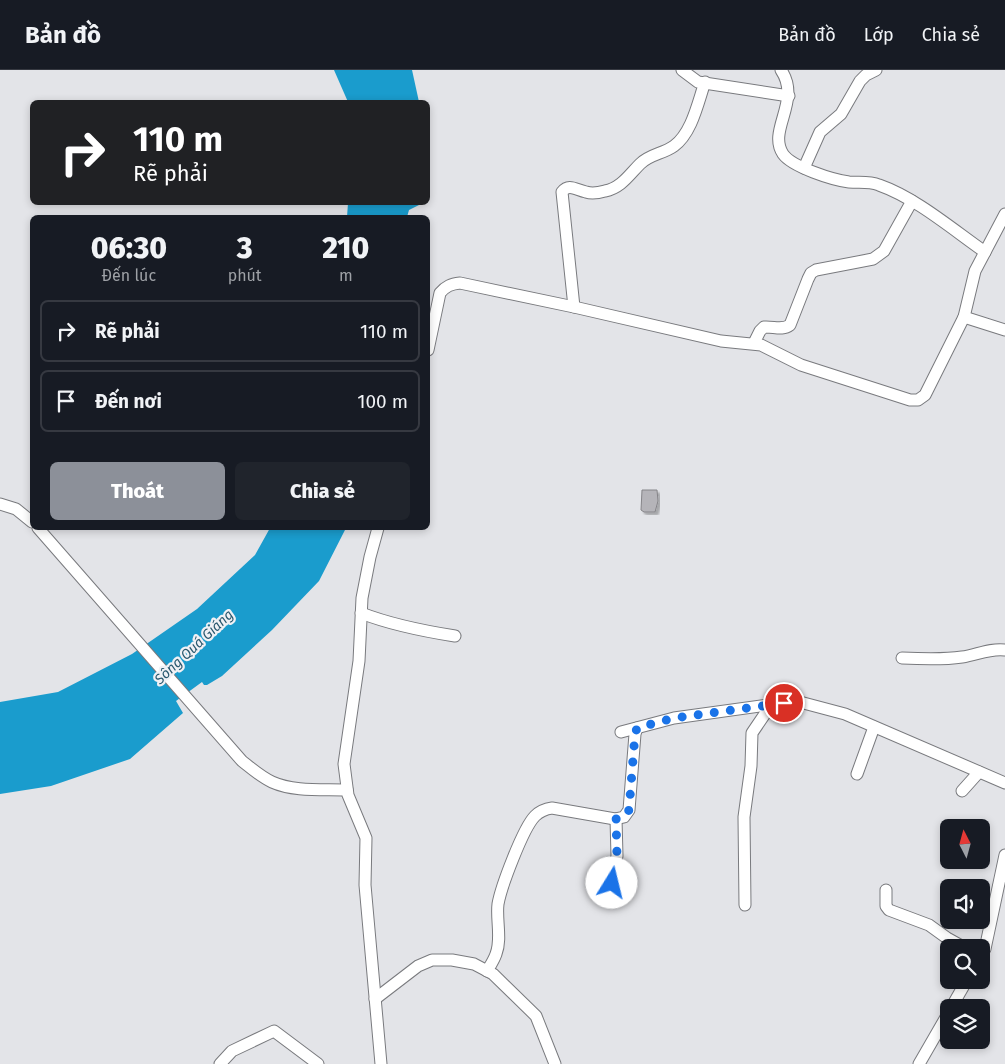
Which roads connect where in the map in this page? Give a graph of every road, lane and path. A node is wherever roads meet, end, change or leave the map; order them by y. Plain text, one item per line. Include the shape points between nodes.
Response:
1 (682, 70) edge
2 (781, 70) edge
3 (876, 70) edge
4 (705, 82) junction
5 (789, 96) junction
6 (804, 168) junction
7 (912, 201) junction
8 (1005, 214) edge
9 (985, 252) junction
10 (574, 307) junction
11 (964, 317) junction
12 (1005, 330) edge
13 (430, 340) edge
14 (754, 344) junction
15 (0, 504) edge
16 (30, 520) edge
17 (40, 530) edge
18 (377, 530) edge
19 (361, 613) junction
20 (455, 636) dead end
21 (1005, 650) edge
22 (902, 658) dead end
23 (771, 705) junction
24 (637, 728) junction
25 (874, 728) junction
26 (621, 732) dead end
27 (980, 772) junction
28 (857, 774) dead end
29 (1005, 784) edge
30 (347, 790) junction
31 (962, 791) dead end
32 (616, 819) junction
33 (1005, 855) edge
34 (614, 890) dead end
35 (886, 890) dead end
36 (745, 905) dead end
37 (949, 939) edge
38 (987, 939) edge
39 (487, 971) junction
40 (375, 999) junction
41 (940, 1028) edge
42 (220, 1064) edge
43 (318, 1064) edge
44 (381, 1064) edge
45 (555, 1064) edge
46 (919, 1064) edge

1 - 4 street via 698,82
2 - 5 street
3 - 6 street via 860,81 841,114 820,132
4 - 5 street
4 - 10 street via 687,129 675,146 645,160 614,188 595,193 570,187 562,192
5 - 6 street via 779,142 785,156
6 - 7 street via 840,180 872,183
7 - 9 street
7 - 14 street via 880,256 816,270 790,325 764,327
8 - 9 street
9 - 11 street via 975,271
10 - 13 street via 452,284 440,293
10 - 14 street via 721,341
11 - 12 street
11 - 14 street via 925,395 914,400 801,366
15 - 16 street via 16,509
17 - 30 street via 242,761 272,783
18 - 19 street
19 - 20 street via 390,624
19 - 30 street via 359,661 344,764
21 - 22 street via 990,650 964,657
23 - 24 street via 674,718
23 - 25 street via 796,701 845,714
23 - 36 street via 752,733 744,817
24 - 26 street
24 - 32 street via 629,810 624,817
25 - 27 street
25 - 28 street
27 - 29 street
27 - 31 street
30 - 40 street via 366,838 365,885
32 - 34 street
32 - 39 street via 552,808 534,817 521,840 501,892 497,914 497,951
33 - 38 street
35 - 37 street via 889,910 929,925
39 - 40 street via 474,964 432,960 418,966
39 - 45 street via 536,1016
40 - 44 street
41 - 46 street
42 - 43 street via 232,1051 274,1032

